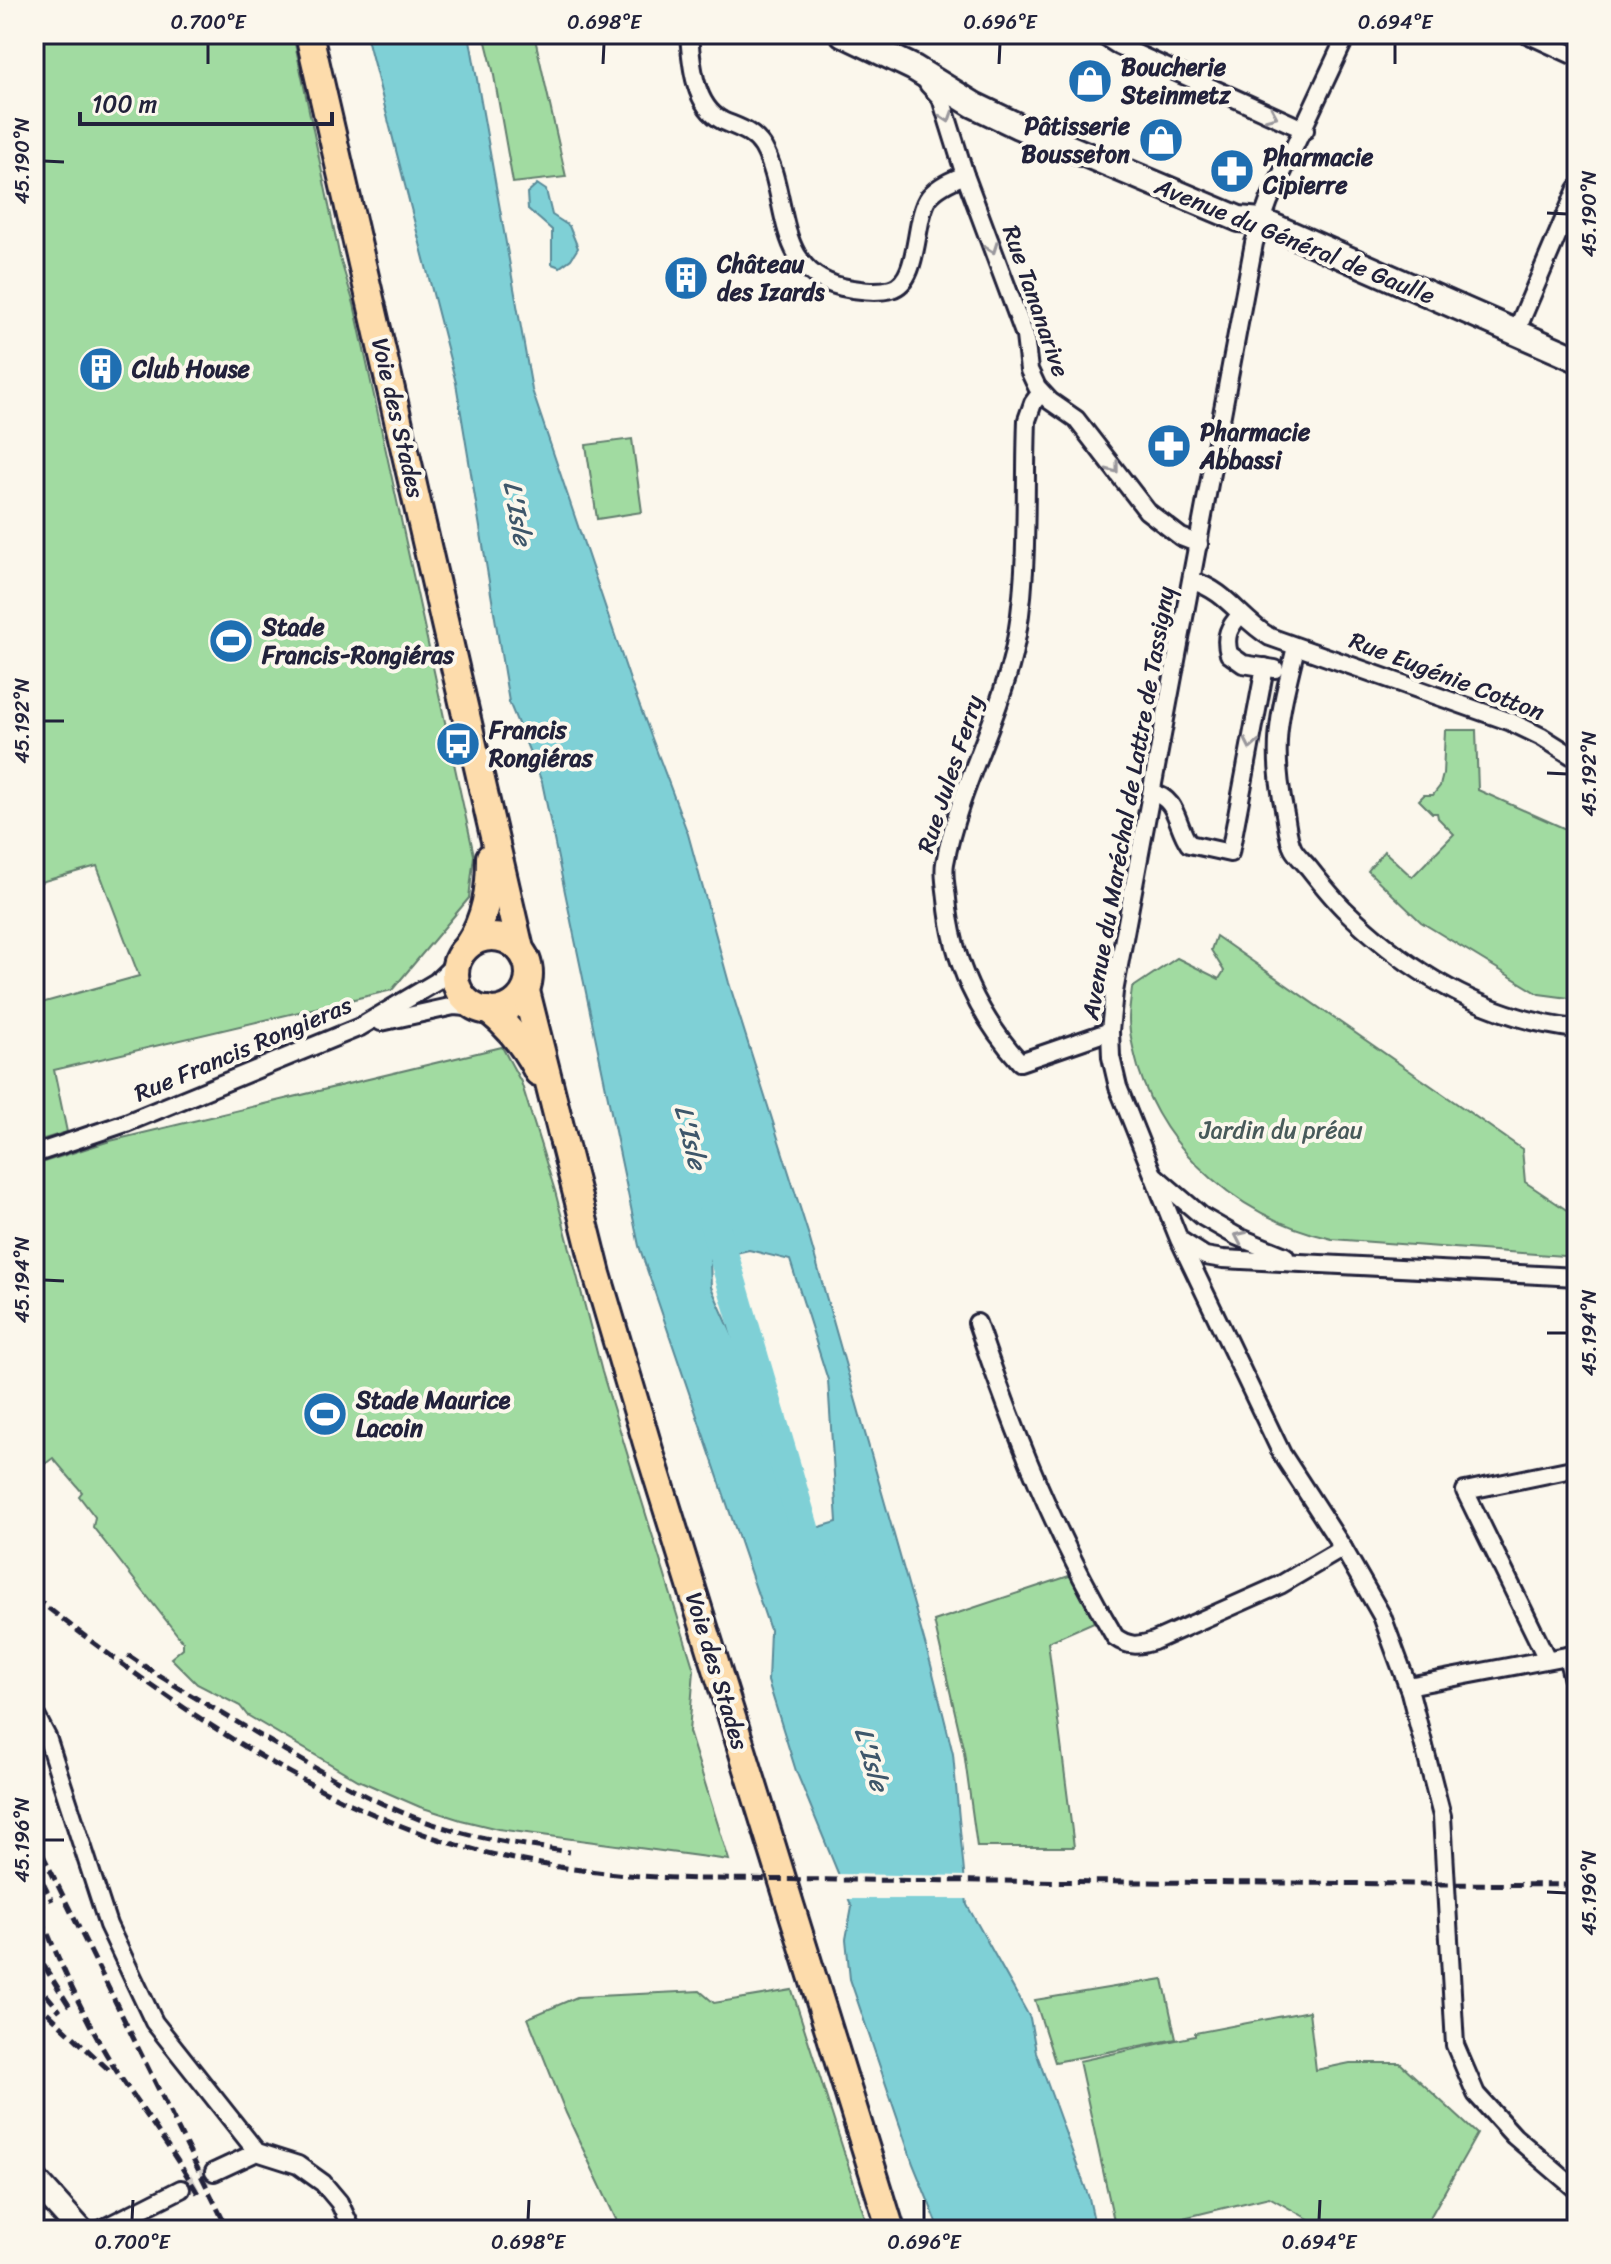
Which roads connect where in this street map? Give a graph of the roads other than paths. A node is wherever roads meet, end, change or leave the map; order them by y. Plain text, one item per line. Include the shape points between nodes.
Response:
1 (309, 34) edge
2 (689, 34) edge
3 (843, 34) edge
4 (1100, 34) edge
5 (1347, 34) edge
6 (1527, 34) edge
7 (1577, 57) edge
8 (914, 68) junction
9 (1305, 130) junction
10 (965, 175) junction
11 (1577, 189) edge
12 (1261, 221) junction
13 (1516, 332) junction
14 (1577, 359) edge
15 (1041, 392) junction
16 (1199, 544) junction
17 (1192, 581) junction
18 (1241, 614) junction
19 (1296, 647) junction
20 (1265, 667) junction
21 (1290, 672) junction
22 (1577, 759) edge
23 (1152, 793) junction
24 (486, 802) junction
25 (520, 949) junction
26 (462, 954) junction
27 (526, 991) junction
28 (483, 1009) junction
29 (360, 1027) junction
30 (1577, 1029) edge
31 (1110, 1031) junction
32 (557, 1109) junction
33 (34, 1154) edge
34 (1155, 1176) junction
35 (1203, 1217) junction
36 (1179, 1239) junction
37 (1223, 1259) junction
38 (1314, 1262) junction
39 (1577, 1277) edge
40 (1205, 1296) junction
41 (977, 1323) dead end
42 (1577, 1468) edge
43 (1343, 1548) junction
44 (1572, 1655) edge
45 (1547, 1659) junction
46 (1408, 1686) junction
47 (1577, 1696) edge
48 (34, 1712) edge
49 (257, 2152) junction
50 (214, 2172) tunnel mouth
51 (34, 2179) edge
52 (181, 2189) tunnel mouth
53 (1577, 2190) edge
54 (80, 2230) edge
55 (100, 2230) edge
56 (352, 2230) edge
57 (891, 2230) edge

1 - 24 main road, Voie des Stades
2 - 10 street via 703,103 721,120 751,133 764,150 790,240 814,276 850,289 892,289 907,273 924,204
3 - 8 main road
4 -> 9 street
5 - 9 street, Avenue du Maréchal de Lattre de Tassigny
6 - 7 street
8 -> 10 street, Rue Tananarive via 941,98
8 - 12 main road, Avenue du Général de Gaulle via 1244,207
9 - 12 street, Avenue du Maréchal de Lattre de Tassigny
10 -> 15 street, Rue Tananarive
11 - 13 street
12 - 13 main road, Avenue du Général de Gaulle
12 - 16 street, Avenue du Maréchal de Lattre de Tassigny
13 - 14 main road, Avenue du Général de Gaulle
15 -> 16 street, Rue Tananarive via 1076,419 1147,511
15 - 31 street, Rue Jules Ferry via 1027,420 1022,588 1013,654 944,866 950,929 969,989 1020,1062
16 - 17 street, Avenue du Maréchal de Lattre de Tassigny
17 - 18 street, Rue Eugénie Cotton via 1220,593
17 - 23 street, Avenue du Maréchal de Lattre de Tassigny
18 - 19 street, Rue Eugénie Cotton via 1256,629
18 - 20 street via 1226,637 1229,654 1243,664
19 - 21 street
19 - 22 street, Rue Eugénie Cotton via 1511,722
20 - 21 street
20 -> 23 street via 1230,853 1189,844 1172,804
21 - 30 street via 1277,726 1277,778 1292,848 1323,888 1398,956 1470,1001 1522,1020
23 - 31 street, Avenue du Maréchal de Lattre de Tassigny
24 - 25 main road, Voie des Stades
24 - 26 main road, Voie des Stades via 488,891 484,915
25 - 26 main road via 501,937 478,939
25 - 27 main road via 529,964
26 - 28 main road via 456,984
26 - 29 street, Rue Francis Rongieras via 436,982
27 - 28 main road via 510,1007
27 - 32 main road, Voie des Stades
28 - 29 street via 454,1006
28 - 32 main road, Voie des Stades via 505,1024 529,1054
29 - 33 street, Rue Francis Rongieras via 112,1129
31 - 34 street, Avenue du Maréchal de Lattre de Tassigny via 1118,1087
32 - 57 main road, Voie des Stades via 644,1435
34 - 35 street
34 - 36 street, Avenue du Maréchal de Lattre de Tassigny
35 - 36 street
38 -> 35 street via 1276,1253
36 - 37 street via 1205,1256
36 - 40 street, Avenue du Maréchal de Lattre de Tassigny
37 - 38 street
37 - 40 street via 1207,1272
38 - 39 street
40 - 43 street, Avenue du Maréchal de Lattre de Tassigny via 1282,1454
41 - 43 street via 1012,1425 1068,1552 1115,1637 1125,1645 1140,1645 1182,1629 1280,1585
42 - 45 street via 1465,1491
43 - 46 street, Avenue du Maréchal de Lattre de Tassigny via 1387,1627
44 - 45 street
44 - 47 street
45 - 46 street
46 - 53 street, Avenue du Maréchal de Lattre de Tassigny via 1442,1816 1455,2045 1476,2094 1514,2136
48 - 49 street via 47,1737 108,1925 154,2022
49 - 50 street
49 - 56 street via 298,2165 323,2183
51 - 54 main road
52 - 55 street

